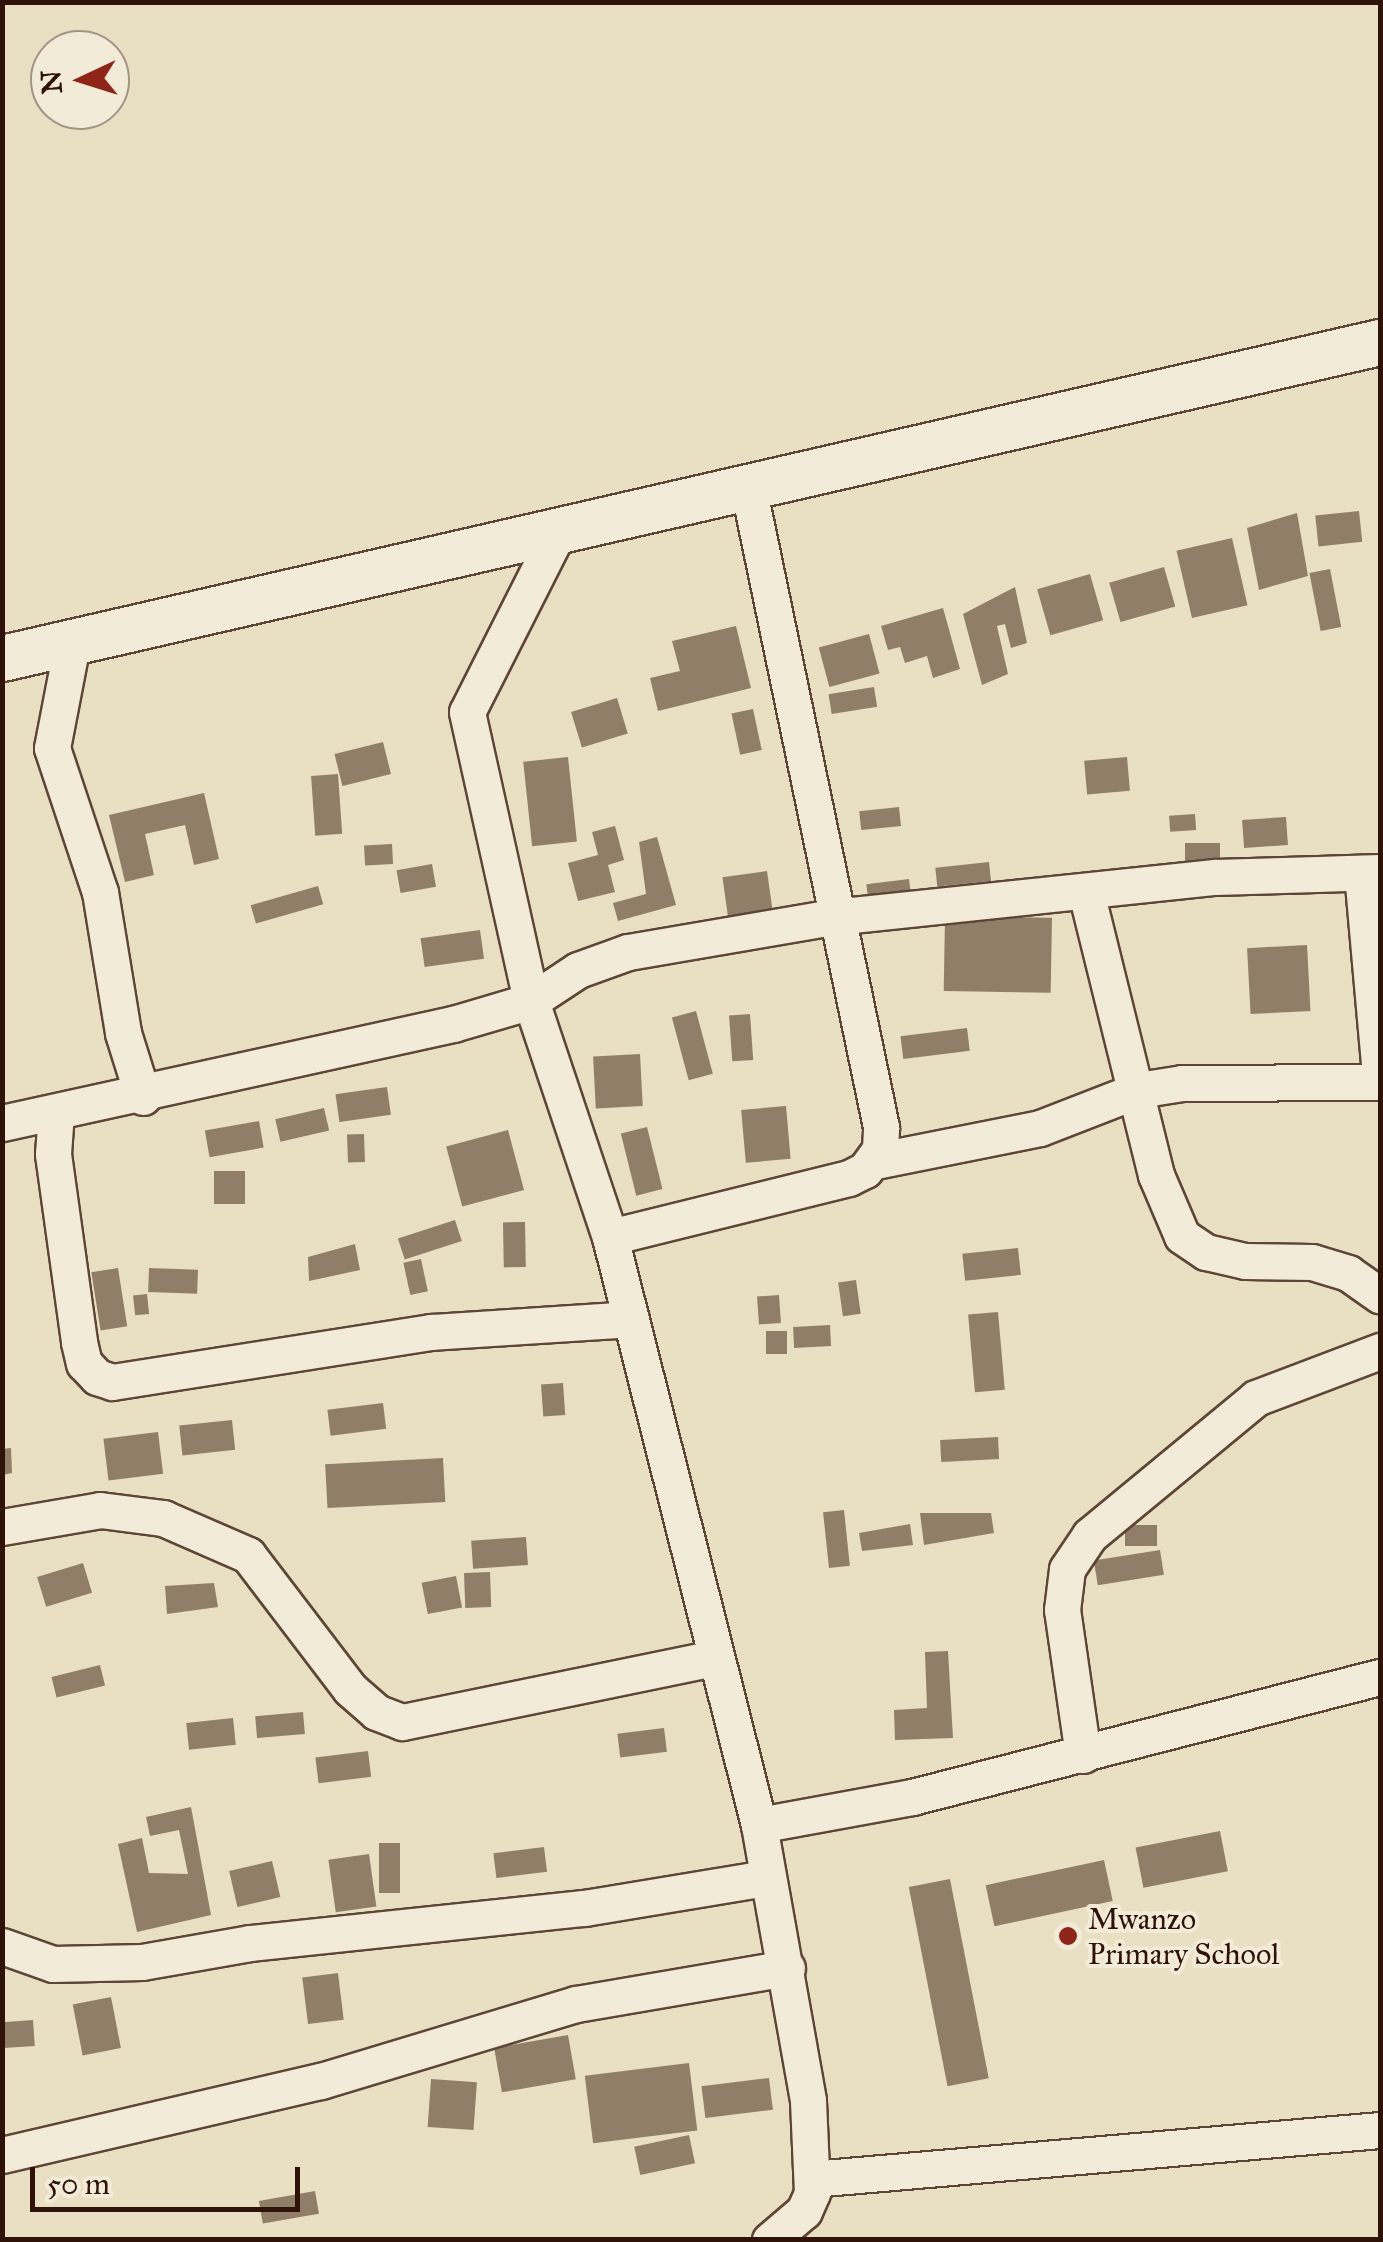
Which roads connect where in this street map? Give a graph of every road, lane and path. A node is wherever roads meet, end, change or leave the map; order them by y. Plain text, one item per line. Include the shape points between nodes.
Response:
1 (1380, 342) edge
2 (749, 491) junction
3 (560, 528) junction
4 (73, 639) junction
5 (2, 658) edge
6 (1371, 873) edge
7 (1086, 892) junction
8 (834, 917) junction
9 (530, 1001) junction
10 (1380, 1073) edge
11 (1380, 1082) edge
12 (1138, 1090) junction
13 (143, 1097) junction
14 (56, 1112) junction
15 (2, 1123) edge
16 (875, 1161) junction
17 (610, 1238) junction
18 (1380, 1296) edge
19 (632, 1319) junction
20 (1380, 1351) edge
21 (2, 1528) edge
22 (715, 1658) junction
23 (1380, 1677) edge
24 (1083, 1755) junction
25 (759, 1824) junction
26 (767, 1878) junction
27 (2, 1946) edge
28 (787, 1968) junction
29 (1380, 2130) edge
30 (2, 2156) edge
31 (812, 2179) junction
32 (770, 2240) edge

1 - 2 street
2 - 3 street
2 - 8 street
3 - 4 street
3 - 9 street via 467,712
4 - 5 street
4 - 13 street via 52,748 100,892 124,1033
6 - 7 street via 1215,876
6 - 10 street
7 - 8 street
7 - 12 street
8 - 9 street via 628,952 578,970
8 - 16 street via 882,1127
9 - 13 street
9 - 17 street
11 - 12 street via 1182,1083
12 - 16 street via 1040,1128
12 - 18 street via 1156,1175 1182,1236 1206,1252 1245,1261 1312,1262 1348,1273
13 - 14 street
14 - 15 street
14 - 19 street via 52,1154 79,1342 84,1363 97,1377 130,1379 431,1332
16 - 17 street via 849,1178
17 - 19 street
19 - 22 street
20 - 24 street via 1256,1398 1090,1536 1067,1569 1062,1610
21 - 22 street via 100,1510 163,1518 248,1555 350,1689 376,1712 402,1722
22 - 25 street
23 - 24 street
24 - 25 street
25 - 26 street
26 - 27 street via 585,1908 250,1943 142,1962 52,1964
26 - 28 street
28 - 30 street via 576,2004 355,2072
28 - 31 street
29 - 31 street
31 - 32 street via 809,2204

